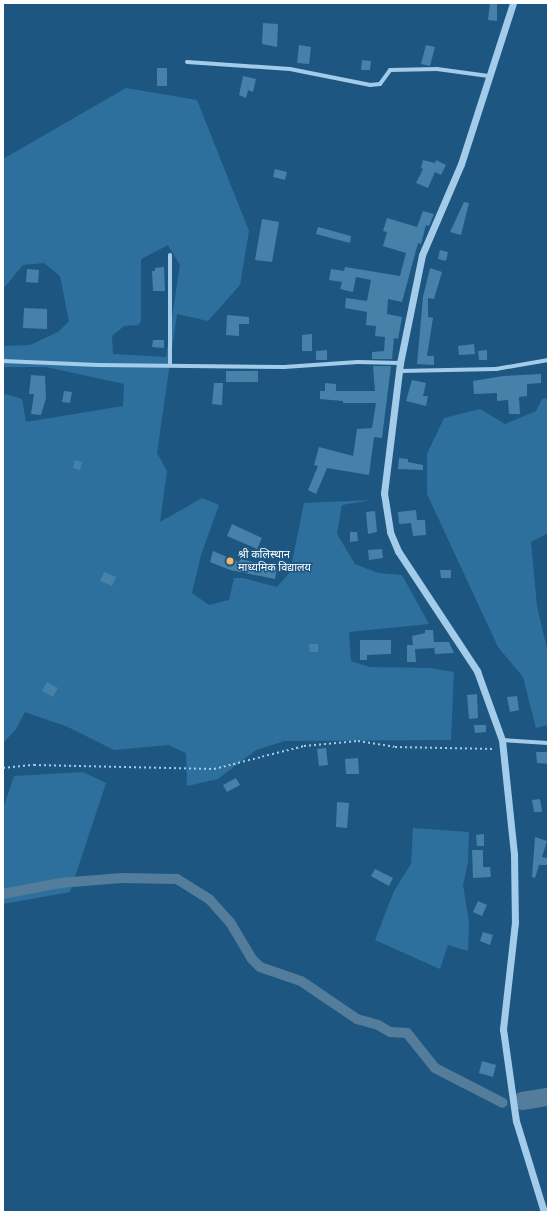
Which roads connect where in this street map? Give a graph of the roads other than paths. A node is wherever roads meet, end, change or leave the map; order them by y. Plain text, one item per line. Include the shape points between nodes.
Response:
1 (513, 3) edge
2 (187, 62) dead end
3 (489, 76) junction
4 (170, 256) dead end
5 (548, 360) edge
6 (3, 361) edge
7 (400, 363) junction
8 (170, 365) junction
9 (400, 371) junction
10 (502, 740) junction
11 (548, 743) edge
12 (544, 1212) edge

1 - 3 street
2 - 3 street via 290,69 370,85 380,84 390,70 437,70
3 - 7 street via 461,164 422,255
4 - 8 street
5 - 9 street via 496,369
6 - 8 street
7 - 8 street via 358,362 284,367
7 - 9 street
9 - 10 street via 384,494 390,532 412,573 477,671
10 - 11 street
10 - 12 street via 514,854 515,922 504,1029 516,1121

